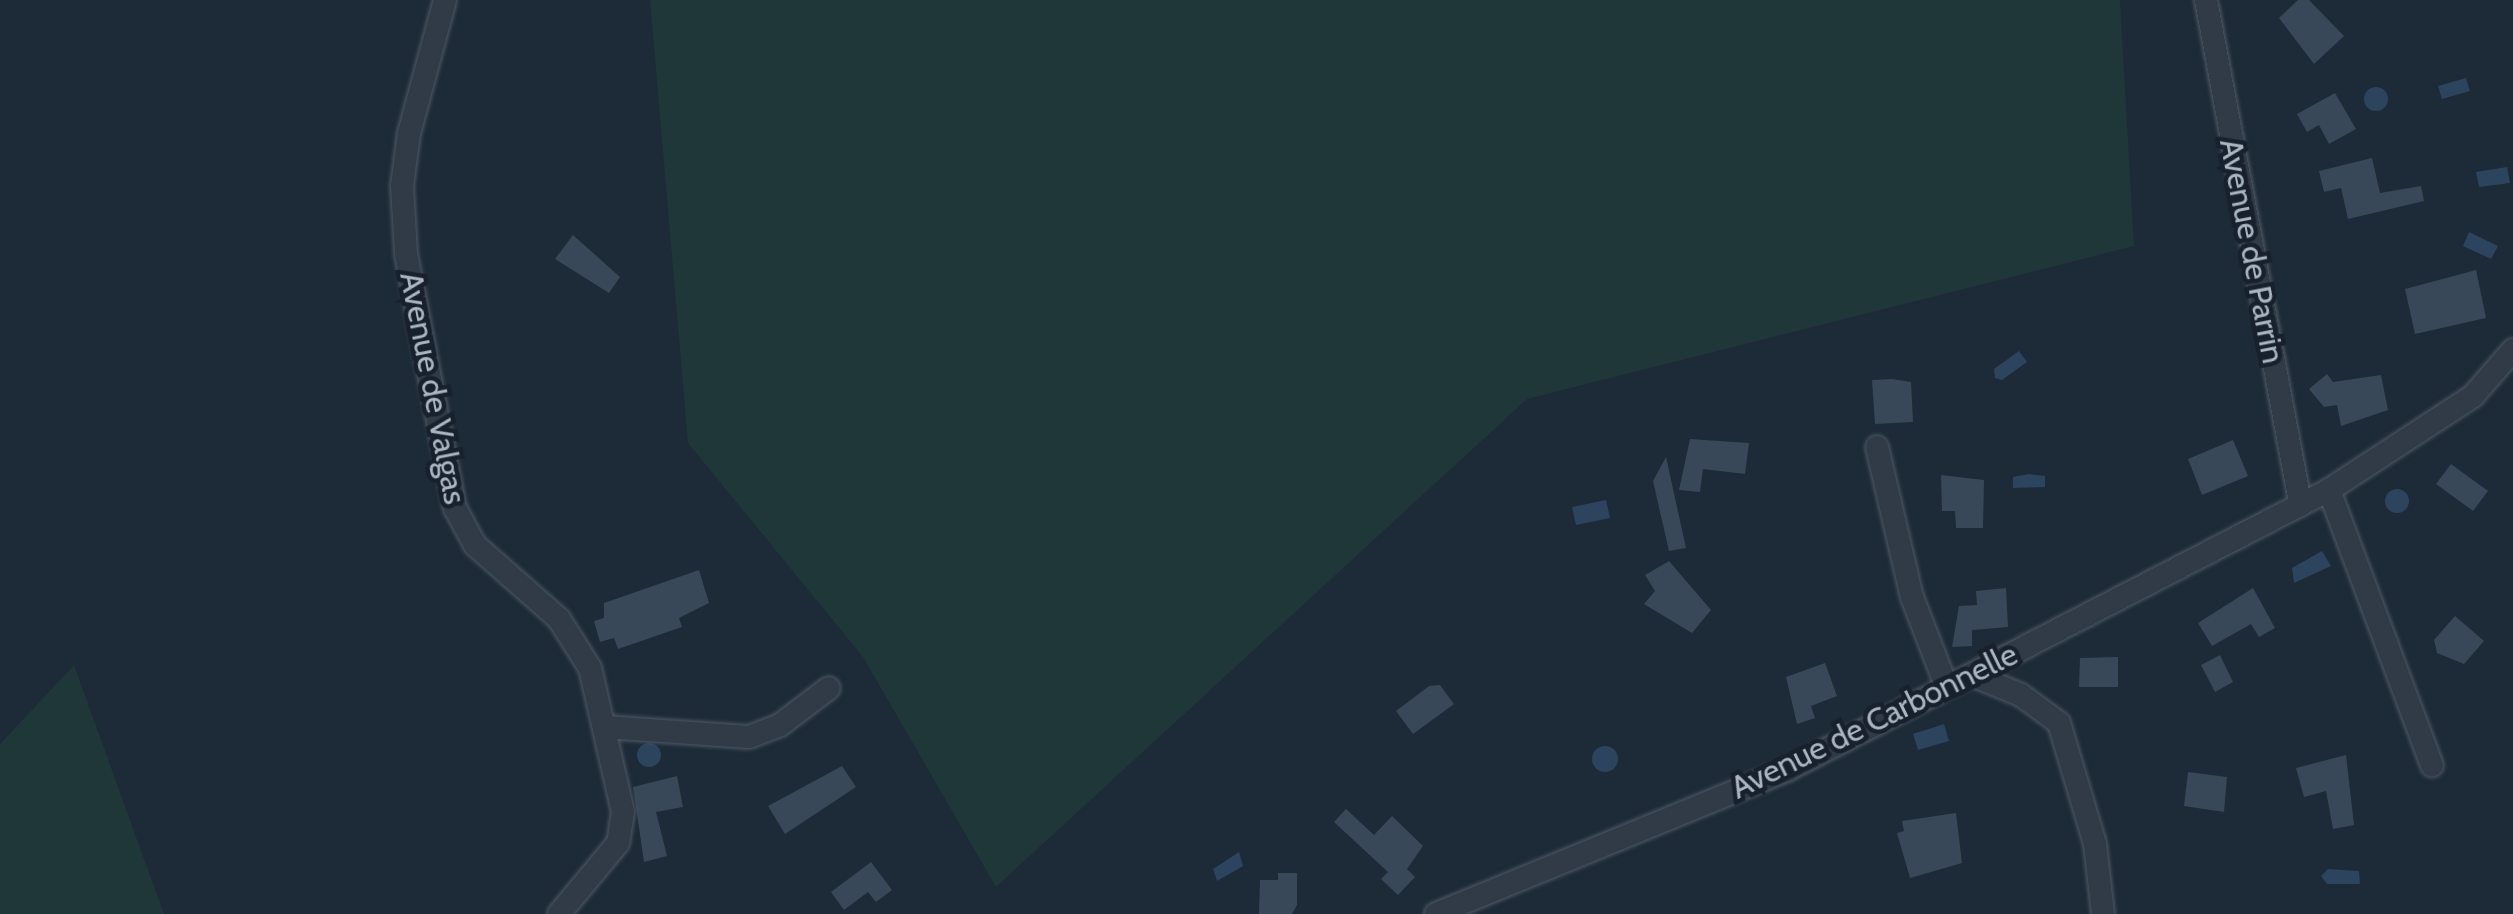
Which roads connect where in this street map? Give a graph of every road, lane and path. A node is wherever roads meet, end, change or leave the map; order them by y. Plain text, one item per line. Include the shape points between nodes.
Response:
1 (445, 0) edge
2 (2206, 0) edge
3 (2513, 350) edge
4 (1877, 447) dead end
5 (2328, 490) junction
6 (2300, 502) junction
7 (1972, 675) junction
8 (1946, 685) junction
9 (829, 688) dead end
10 (605, 728) junction
11 (2432, 765) dead end
12 (559, 914) edge
13 (1436, 914) edge
14 (2103, 914) edge

1 - 10 street, Avenue de Valgas via 408,133 402,186 406,254 455,508 474,545 558,620 590,668
2 - 6 street, Avenue de Parrin
3 - 5 street, Avenue de Carbonnelle via 2473,396
4 - 8 street via 1912,596
5 - 6 street, Avenue de Carbonnelle
5 - 11 street
6 - 7 street, Avenue de Carbonnelle
7 - 8 street, Avenue de Carbonnelle
7 - 14 street via 2021,695 2059,723 2094,844
8 - 13 street, Avenue de Carbonnelle via 1789,769
9 - 10 street via 780,725 749,738
10 - 12 street, Avenue de Valgas via 623,832

